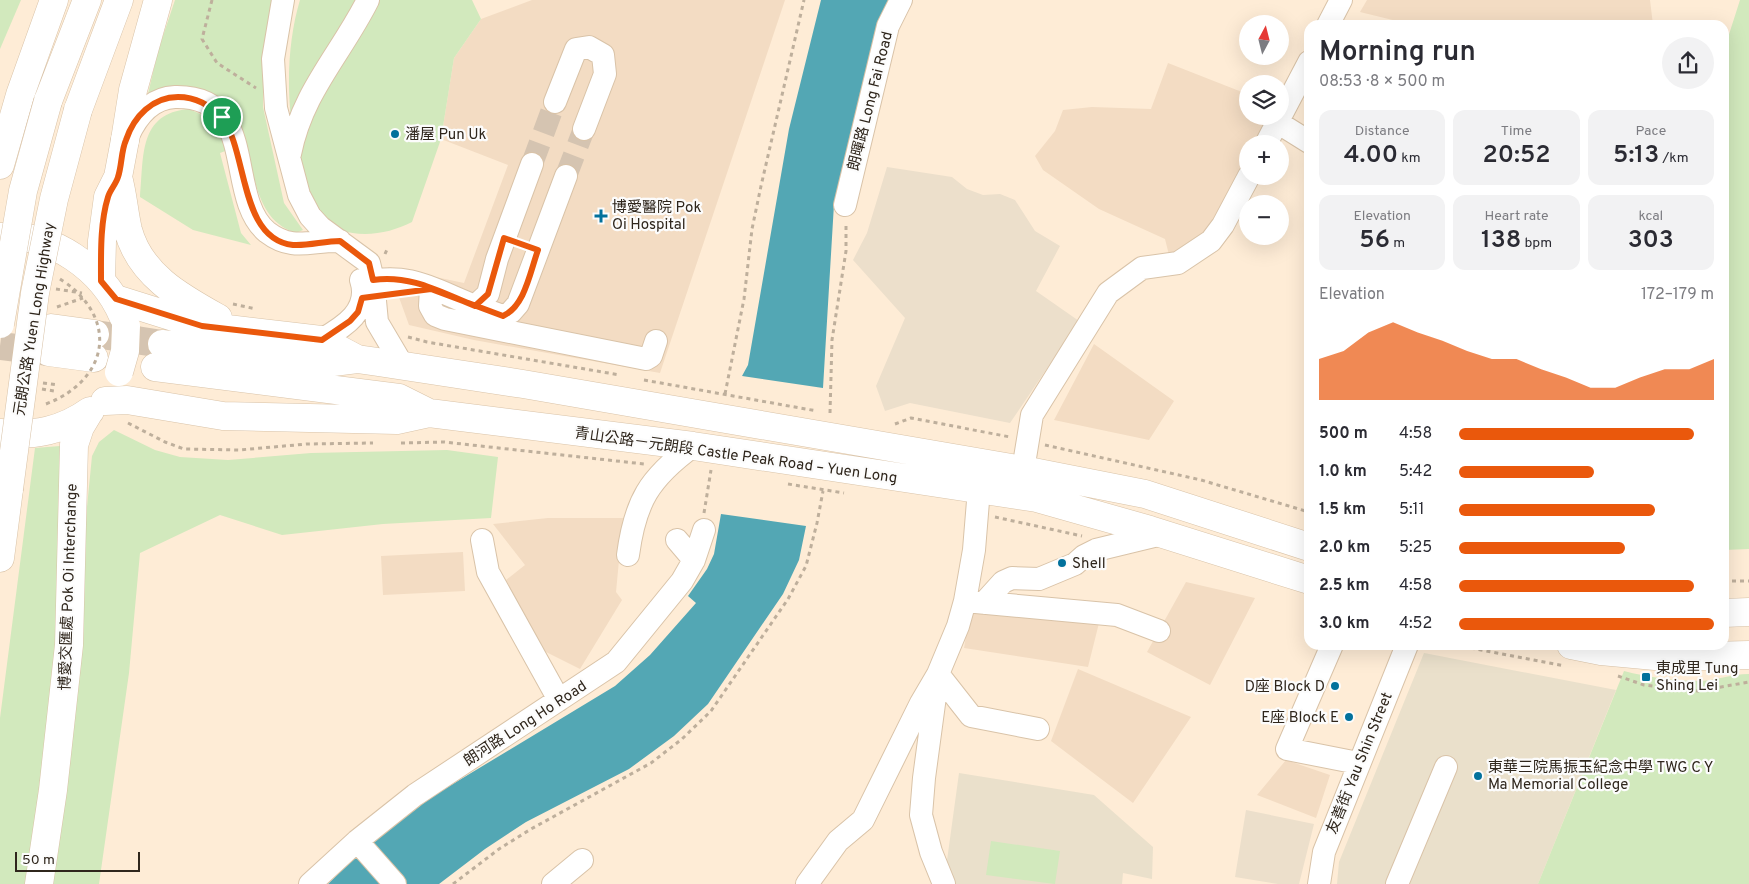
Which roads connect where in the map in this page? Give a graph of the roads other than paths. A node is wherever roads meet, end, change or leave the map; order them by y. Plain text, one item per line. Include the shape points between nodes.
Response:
1 (37, 0) edge
2 (54, 0) edge
3 (88, 0) edge
4 (119, 0) edge
5 (158, 0) edge
6 (283, 0) edge
7 (368, 0) edge
8 (901, 0) edge
9 (1341, 0) edge
10 (1331, 20) edge
11 (1304, 71) edge
12 (10, 95) edge
13 (1289, 100) edge
14 (554, 102) tunnel mouth
15 (1282, 125) edge
16 (584, 129) tunnel mouth
17 (1304, 139) edge
18 (125, 140) junction
19 (289, 158) junction
20 (532, 164) tunnel mouth
21 (0, 165) edge
22 (566, 176) tunnel mouth
23 (118, 177) junction
24 (1244, 185) edge
25 (845, 205) road end
26 (0, 237) edge
27 (504, 238) junction
28 (343, 244) junction
29 (538, 250) junction
30 (431, 289) junction
31 (109, 290) junction
32 (368, 290) junction
33 (475, 306) junction
34 (0, 324) edge
35 (242, 330) junction
36 (50, 340) tunnel mouth
37 (322, 340) junction
38 (656, 341) dead end
39 (94, 346) tunnel mouth
40 (357, 359) junction
41 (404, 366) junction
42 (97, 406) junction
43 (429, 413) junction
44 (0, 432) edge
45 (697, 458) junction
46 (1023, 470) junction
47 (978, 489) junction
48 (704, 523) road end
49 (1162, 534) junction
50 (482, 540) dead end
51 (677, 540) dead end
52 (1304, 545) edge
53 (628, 555) dead end
54 (0, 558) edge
55 (694, 560) junction
56 (1304, 578) edge
57 (975, 602) junction
58 (1749, 612) edge
59 (1729, 613) edge
60 (1159, 631) dead end
61 (1330, 650) edge
62 (1405, 650) edge
63 (1601, 650) edge
64 (1749, 655) edge
65 (938, 674) junction
66 (559, 700) junction
67 (1038, 729) dead end
68 (1358, 763) junction
69 (1446, 767) dead end
70 (356, 841) junction
71 (582, 860) dead end
72 (39, 884) edge
73 (310, 884) edge
74 (395, 884) edge
75 (553, 884) edge
76 (807, 884) edge
77 (944, 884) edge
78 (1319, 884) edge
79 (1397, 884) edge

1 - 12 main road
2 - 12 main road
3 - 34 main road, 元朗公路 Yuen Long Highway, bridge via 48,101 23,191
4 - 54 main road, 元朗公路 Yuen Long Highway, bridge via 78,110 54,199 35,293
5 - 18 main road via 132,90
6 - 19 street via 273,59 276,108
7 - 19 street via 302,110
8 - 25 street, 朗暉路 Long Fai Road via 888,26
9 - 10 street
11 - 13 street
12 - 21 main road
14 - 16 street via 576,49 589,47 603,55 605,74
15 - 17 street
18 - 23 main road
18 - 28 street via 139,116 158,101 181,97 199,101 222,117 232,131 250,202 266,231 294,245
19 - 28 street via 299,195 310,216
20 - 27 street
22 - 29 street
23 - 31 main road via 108,197 102,241
23 - 35 main road via 131,238 150,271 189,303
24 - 46 street via 1211,241 1178,263 1142,268 1108,292 1032,415
26 - 31 main road, 博愛交匯處 Pok Oi Interchange via 18,237 48,244 85,265
27 - 29 street
27 - 33 street via 488,294
28 - 32 street
29 - 33 street via 518,304 511,312 503,316
30 - 32 street
30 - 33 street
30 - 38 street via 430,306 435,315 445,319 646,359 651,356
31 - 35 main road via 202,326
31 - 42 main road, 博愛交匯處 Pok Oi Interchange, bridge via 126,326 125,351 119,372
32 - 37 street via 350,321
32 - 41 street via 380,330
35 - 37 main road
36 - 39 main road
37 - 40 main road
40 - 41 main road, 青山公路－元朗段 Castle Peak Road – Yuen Long
40 - 43 main road, 青山公路－元朗段 Castle Peak Road – Yuen Long via 317,364 158,355 399,398
41 - 46 main road, 青山公路－元朗段 Castle Peak Road – Yuen Long
42 - 43 main road via 127,400 223,416 397,420
42 - 44 main road via 63,428 45,432
42 - 72 main road, 博愛交匯處 Pok Oi Interchange via 80,427 74,445 69,645 56,772
43 - 45 main road, 青山公路－元朗段 Castle Peak Road – Yuen Long
45 - 47 main road, 青山公路－元朗段 Castle Peak Road – Yuen Long
45 - 53 street via 666,466 641,501 632,527
46 - 52 main road, 青山公路－元朗段 Castle Peak Road – Yuen Long via 1145,494
47 - 49 main road, 青山公路－元朗段 Castle Peak Road – Yuen Long via 1037,498
47 - 57 street
48 - 55 street, 朗河路 Long Ho Road
49 - 56 main road, 青山公路－元朗段 Castle Peak Road – Yuen Long
49 - 57 street via 1096,550 1075,564 1040,579 1012,578
50 - 66 street via 488,572
51 - 55 street
55 - 66 street, 朗河路 Long Ho Road via 682,582 616,662
57 - 60 street via 1117,616
57 - 65 street via 958,626
58 - 59 main road
61 - 68 street via 1287,749
62 - 68 street, 友善街 Yau Shin Street
63 - 64 main road via 1666,657
65 - 67 street via 971,716
65 - 76 street via 863,820 838,841
65 - 77 street via 921,815
66 - 70 street, 朗河路 Long Ho Road via 415,795
68 - 78 street, 友善街 Yau Shin Street via 1324,852
69 - 79 street
70 - 73 street, 朗河路 Long Ho Road
70 - 74 street
71 - 75 street

